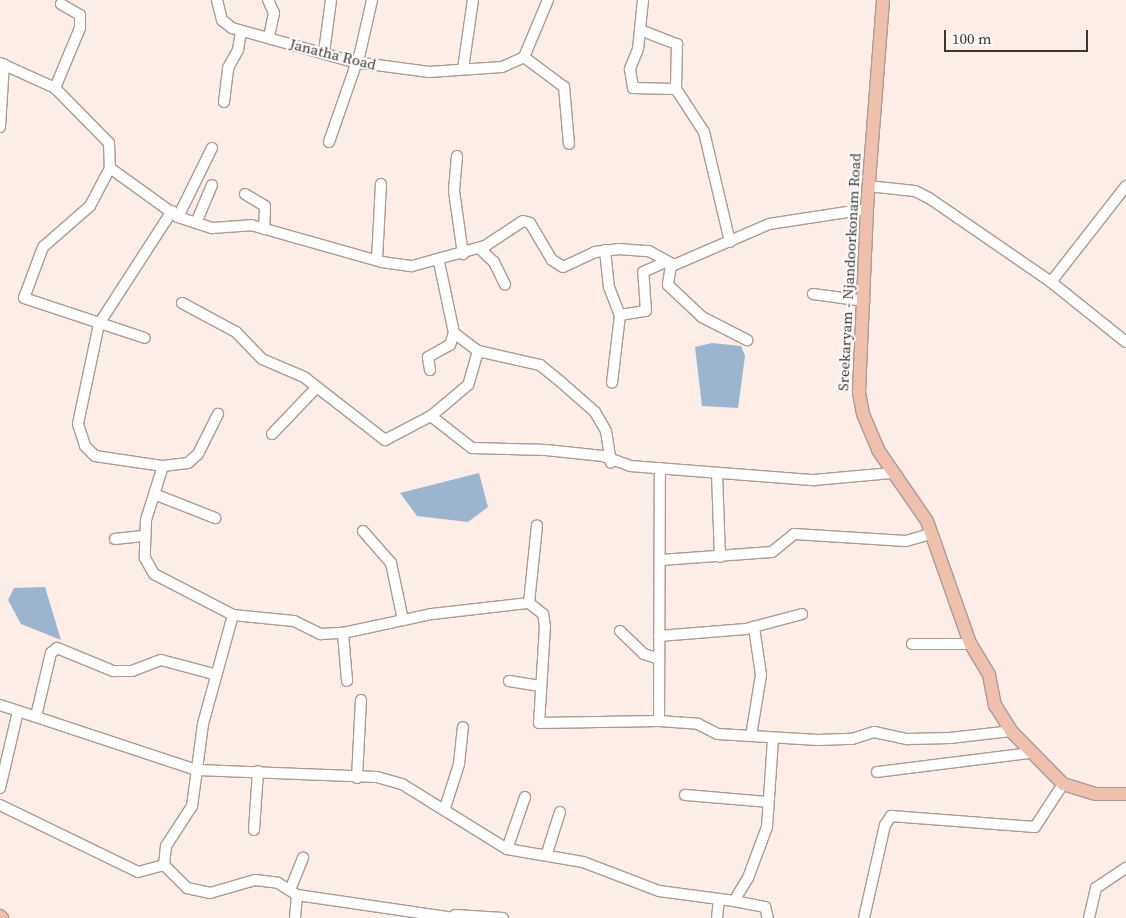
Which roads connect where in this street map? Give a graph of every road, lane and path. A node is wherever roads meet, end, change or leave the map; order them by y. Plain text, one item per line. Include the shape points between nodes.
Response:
1 (217, 0) edge
2 (268, 0) edge
3 (331, 0) edge
4 (372, 0) edge
5 (472, 0) edge
6 (548, 0) edge
7 (643, 0) edge
8 (881, 0) edge
9 (61, 4) dead end
10 (640, 30) junction
11 (241, 31) junction
12 (269, 36) junction
13 (324, 52) junction
14 (524, 57) junction
15 (354, 62) junction
16 (2, 64) edge
17 (463, 69) junction
18 (56, 88) junction
19 (676, 89) junction
20 (224, 102) dead end
21 (0, 127) edge
22 (330, 142) dead end
23 (569, 144) dead end
24 (212, 148) dead end
25 (457, 156) dead end
26 (110, 168) junction
27 (381, 184) dead end
28 (212, 185) dead end
29 (868, 186) junction
30 (1126, 186) edge
31 (245, 194) dead end
32 (867, 209) junction
33 (175, 214) junction
34 (196, 223) junction
35 (264, 229) junction
36 (730, 242) junction
37 (480, 248) junction
38 (605, 250) junction
39 (463, 254) junction
40 (377, 260) junction
41 (440, 262) junction
42 (668, 264) junction
43 (1050, 282) junction
44 (505, 285) dead end
45 (813, 294) dead end
46 (865, 301) junction
47 (182, 303) dead end
48 (620, 315) junction
49 (100, 324) junction
50 (454, 333) junction
51 (145, 338) dead end
52 (747, 340) dead end
53 (1126, 342) edge
54 (478, 351) junction
55 (430, 370) dead end
56 (612, 383) dead end
57 (317, 387) junction
58 (218, 414) dead end
59 (431, 416) junction
60 (272, 434) dead end
61 (611, 463) junction
62 (163, 466) junction
63 (660, 468) junction
64 (892, 473) junction
65 (717, 474) junction
66 (154, 494) junction
67 (215, 518) dead end
68 (537, 525) dead end
69 (363, 531) dead end
70 (930, 534) junction
71 (143, 536) junction
72 (115, 539) dead end
73 (720, 557) junction
74 (661, 560) junction
75 (529, 603) junction
76 (802, 614) dead end
77 (233, 615) junction
78 (403, 620) junction
79 (754, 627) junction
80 (620, 631) dead end
81 (343, 633) junction
82 (659, 636) junction
83 (912, 644) dead end
84 (970, 644) junction
85 (659, 659) junction
86 (214, 674) junction
87 (347, 681) dead end
88 (509, 681) dead end
89 (539, 686) junction
90 (361, 700) dead end
91 (0, 706) edge
92 (18, 711) junction
93 (36, 716) junction
94 (659, 721) junction
95 (463, 727) dead end
96 (1011, 730) junction
97 (751, 736) junction
98 (773, 738) junction
99 (1030, 753) junction
100 (197, 770) junction
101 (258, 771) junction
102 (877, 772) dead end
103 (357, 778) junction
104 (1063, 784) junction
105 (0, 788) edge
106 (1126, 794) edge
107 (685, 795) dead end
108 (525, 797) dead end
109 (768, 802) junction
110 (0, 805) edge
111 (444, 808) junction
112 (560, 812) dead end
113 (254, 830) dead end
114 (507, 849) junction
115 (547, 853) junction
116 (303, 857) dead end
117 (164, 865) junction
118 (1126, 868) edge
119 (294, 893) junction
120 (719, 899) junction
121 (734, 901) junction
122 (455, 916) edge
123 (295, 918) edge
124 (503, 918) edge
125 (718, 918) edge
126 (768, 918) edge
127 (864, 918) edge
128 (1089, 918) edge

1 - 11 street, Janatha Road via 222,20
2 - 12 street via 274,13
3 - 13 street
4 - 15 street
5 - 17 street
6 - 14 street
7 - 10 street
8 - 29 main road, Sreekaryam - Njandoorkonam Road
9 - 18 street via 80,15 80,28
10 - 19 street via 677,44
10 - 19 street via 630,69 632,88
11 - 12 street, Janatha Road
11 - 20 street via 238,50 228,68
12 - 13 street, Janatha Road
13 - 15 street, Janatha Road
14 - 17 street, Janatha Road via 502,67
14 - 23 street via 564,87
15 - 17 street, Janatha Road via 429,72
15 - 22 street
16 - 18 street
16 - 21 street
18 - 26 street via 108,143
19 - 36 street via 704,132
24 - 33 street
25 - 39 street via 454,191
26 - 33 street
26 - 49 street via 90,206 43,247 24,298
27 - 40 street
28 - 34 street
29 - 32 main road, Sreekaryam - Njandoorkonam Road
29 - 43 street via 914,191 929,198
30 - 43 street
31 - 35 street via 265,206
32 - 36 street via 769,224
32 - 46 main road, Sreekaryam - Njandoorkonam Road
33 - 34 street
33 - 49 street
34 - 35 street via 212,228
35 - 40 street
36 - 42 street
37 - 38 street via 523,221 530,223 552,260 563,267
37 - 39 street
37 - 44 street via 494,262
38 - 42 street via 649,251
38 - 48 street via 609,287
39 - 41 street
40 - 41 street via 412,266
41 - 50 street
42 - 48 street via 643,272 647,309
42 - 52 street via 668,285 702,317
43 - 53 street
45 - 46 street
46 - 64 main road, Sreekaryam - Njandoorkonam Road via 859,393 869,434
47 - 57 street via 236,332 262,358
48 - 56 street
49 - 51 street
49 - 62 street via 78,424 84,446 95,456
50 - 54 street
50 - 55 street via 450,345 428,357
54 - 59 street via 468,385
54 - 61 street via 540,365 595,412 606,430
57 - 59 street via 385,440
57 - 60 street
58 - 62 street via 198,454 188,463
59 - 61 street via 464,443 485,452 546,450 603,456
61 - 63 street
62 - 66 street
63 - 65 street
63 - 74 street
64 - 65 street via 814,480
64 - 70 main road, Sreekaryam - Njandoorkonam Road via 927,521
65 - 73 street
66 - 67 street
66 - 71 street
68 - 75 street
69 - 78 street via 392,563
70 - 73 street via 906,541 794,534 772,552
70 - 84 main road, Sreekaryam - Njandoorkonam Road
71 - 72 street
71 - 77 street via 145,558 154,574
73 - 74 street
74 - 82 street
75 - 78 street
75 - 89 street via 543,614 545,626
76 - 79 street
77 - 81 street via 294,622 321,634
77 - 86 street
78 - 81 street
79 - 82 street
79 - 97 street via 761,675
80 - 85 street via 644,654
81 - 87 street
82 - 85 street
83 - 84 street
84 - 96 main road, Sreekaryam - Njandoorkonam Road via 989,675 995,704
85 - 94 street
86 - 93 street via 161,660 132,671 112,671 57,648 51,653
86 - 100 street
88 - 89 street
89 - 94 street via 539,723
90 - 103 street
91 - 92 street
92 - 93 street
92 - 105 street
93 - 100 street
94 - 97 street
95 - 111 street via 459,764
96 - 98 street via 950,738 908,738 874,732 852,739
96 - 99 main road, Sreekaryam - Njandoorkonam Road
97 - 98 street
98 - 109 street
99 - 102 street
99 - 104 main road, Sreekaryam - Njandoorkonam Road
100 - 101 street
100 - 117 street via 192,806 166,846
101 - 103 street
101 - 113 street
103 - 111 street via 402,784
104 - 106 main road, Sreekaryam - Njandoorkonam Road via 1096,794
104 - 127 street via 1035,828 891,816 885,825
107 - 109 street
108 - 114 street
109 - 121 street via 761,846
110 - 117 street via 138,872
111 - 114 street
112 - 115 street
114 - 115 street
115 - 120 street via 602,868 659,891
116 - 119 street
117 - 119 street via 187,888 210,893 261,879
118 - 128 street via 1096,888
119 - 122 street via 352,906
119 - 123 street
120 - 121 street
120 - 125 street
121 - 126 street via 765,906
122 - 124 street

